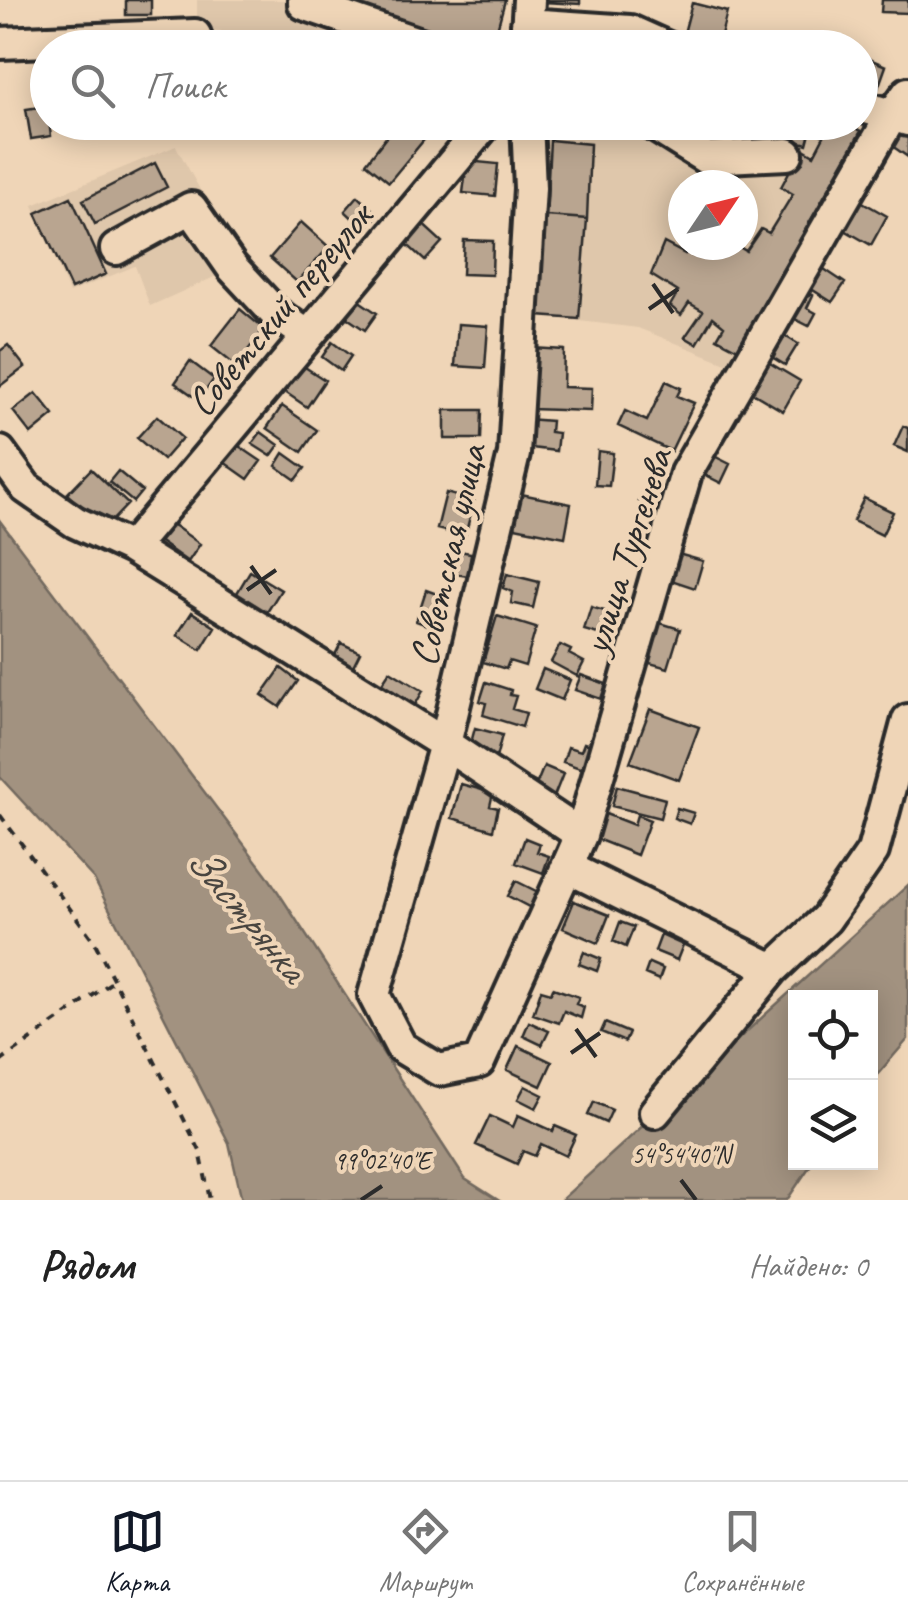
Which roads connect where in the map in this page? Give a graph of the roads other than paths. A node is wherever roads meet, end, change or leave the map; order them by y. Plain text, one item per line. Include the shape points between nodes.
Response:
1 (304, 0) edge
2 (527, 24) edge
3 (379, 30) edge
4 (568, 30) edge
5 (30, 41) edge
6 (0, 42) edge
7 (878, 108) edge
8 (903, 110) edge
9 (472, 140) edge
10 (527, 140) edge
11 (672, 140) edge
12 (787, 154) dead end
13 (710, 170) edge
14 (715, 170) edge
15 (116, 249) dead end
16 (308, 336) junction
17 (0, 452) edge
18 (132, 548) junction
19 (908, 720) edge
20 (446, 744) junction
21 (581, 835) junction
22 (568, 867) junction
23 (773, 968) junction
24 (480, 1062) joint
25 (655, 1112) dead end

1 - 3 street
2 - 4 street
5 - 6 street
7 - 8 street
8 - 21 street, улица Тургенева via 686,473
9 - 16 street, Советский переулок
10 - 20 street, Советская улица via 514,454
11 - 13 street
12 - 14 street
15 - 16 street via 191,208 232,268
16 - 18 street, Советский переулок
17 - 18 street via 26,488 74,522
18 - 20 street
19 - 23 street via 873,852 826,920
20 - 21 street
20 - 24 street, Советская улица via 374,994 401,1047 439,1070
21 - 22 street, улица Тургенева
22 - 23 street
22 - 24 street, улица Тургенева
23 - 25 street

